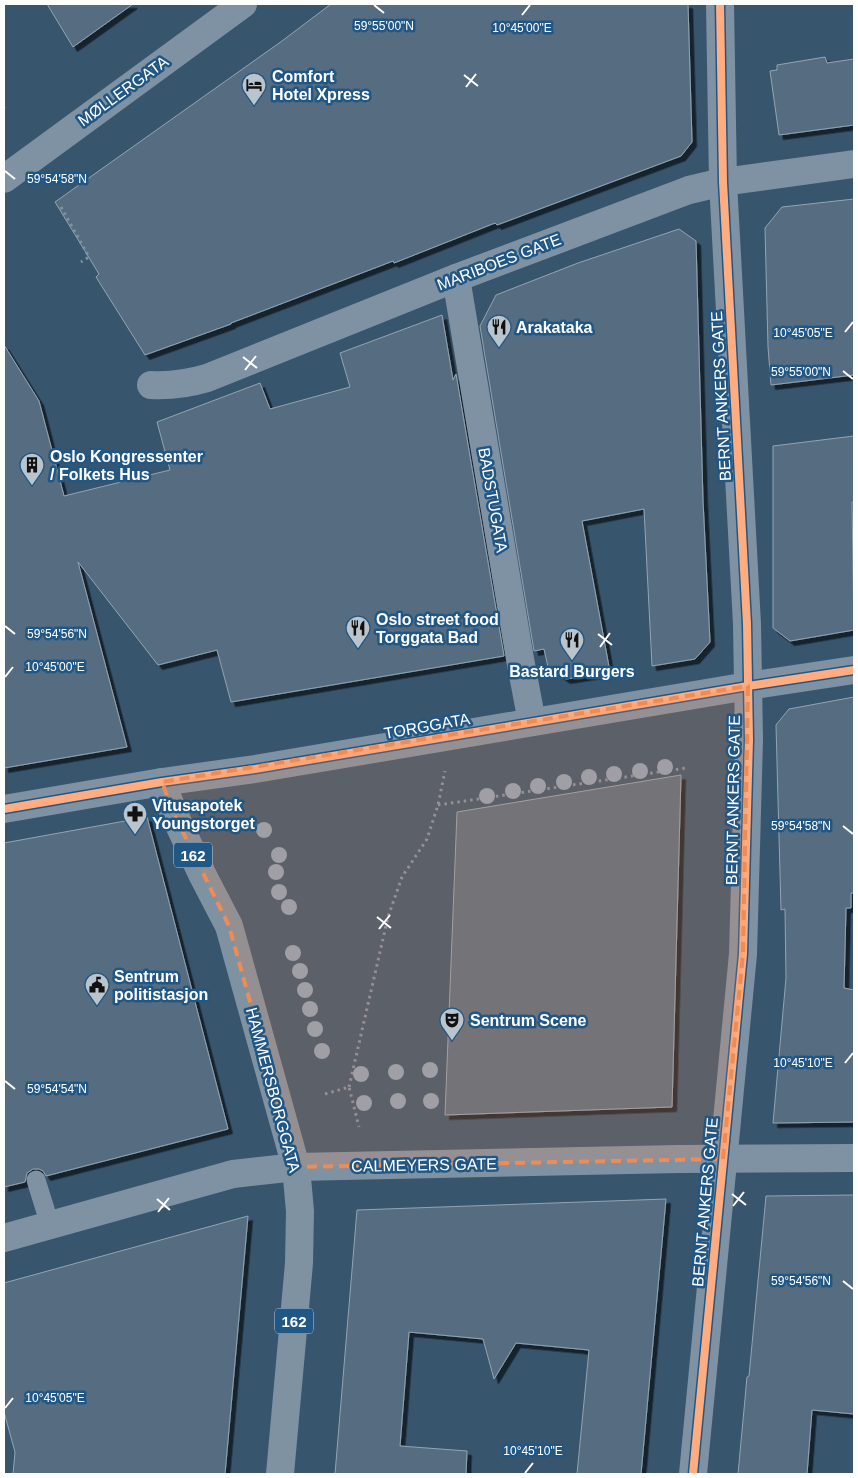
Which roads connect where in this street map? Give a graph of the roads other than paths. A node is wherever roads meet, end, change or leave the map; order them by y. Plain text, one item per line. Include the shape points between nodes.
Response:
1 (243, 4) edge
2 (720, 4) edge
3 (854, 164) edge
4 (4, 179) edge
5 (723, 182) junction
6 (456, 278) junction
7 (150, 385) dead end
8 (854, 670) edge
9 (748, 686) junction
10 (532, 722) junction
11 (162, 782) junction
12 (4, 809) edge
13 (723, 1158) junction
14 (854, 1158) edge
15 (296, 1167) junction
16 (36, 1180) dead end
17 (50, 1225) junction
18 (4, 1238) edge
19 (280, 1474) edge
20 (693, 1474) edge

1 - 4 street, MØLLERGATA
2 - 5 street, BERNT ANKERS GATE
3 - 5 street, MARIBOES GATE
5 - 6 street, MARIBOES GATE via 689,190
5 - 9 street, BERNT ANKERS GATE
6 - 7 street, MARIBOES GATE via 206,378 187,384
6 - 10 street, BADSTUGATA
8 - 9 street, TORGGATA
9 - 10 street, TORGGATA
9 - 13 street, BERNT ANKERS GATE via 743,954
10 - 11 street, TORGGATA
11 - 12 street, TORGGATA
11 - 15 highway, HAMMERSBORGGATA / 162 via 197,865 229,926
13 - 14 street, CALMEYERS GATE
13 - 15 street, CALMEYERS GATE
13 - 20 street, BERNT ANKERS GATE
15 - 17 street, CALMEYERS GATE via 233,1174
15 - 19 highway, HAMMERSBORGGATA / 162 via 300,1211 299,1263
16 - 17 lane
17 - 18 street, CALMEYERS GATE

